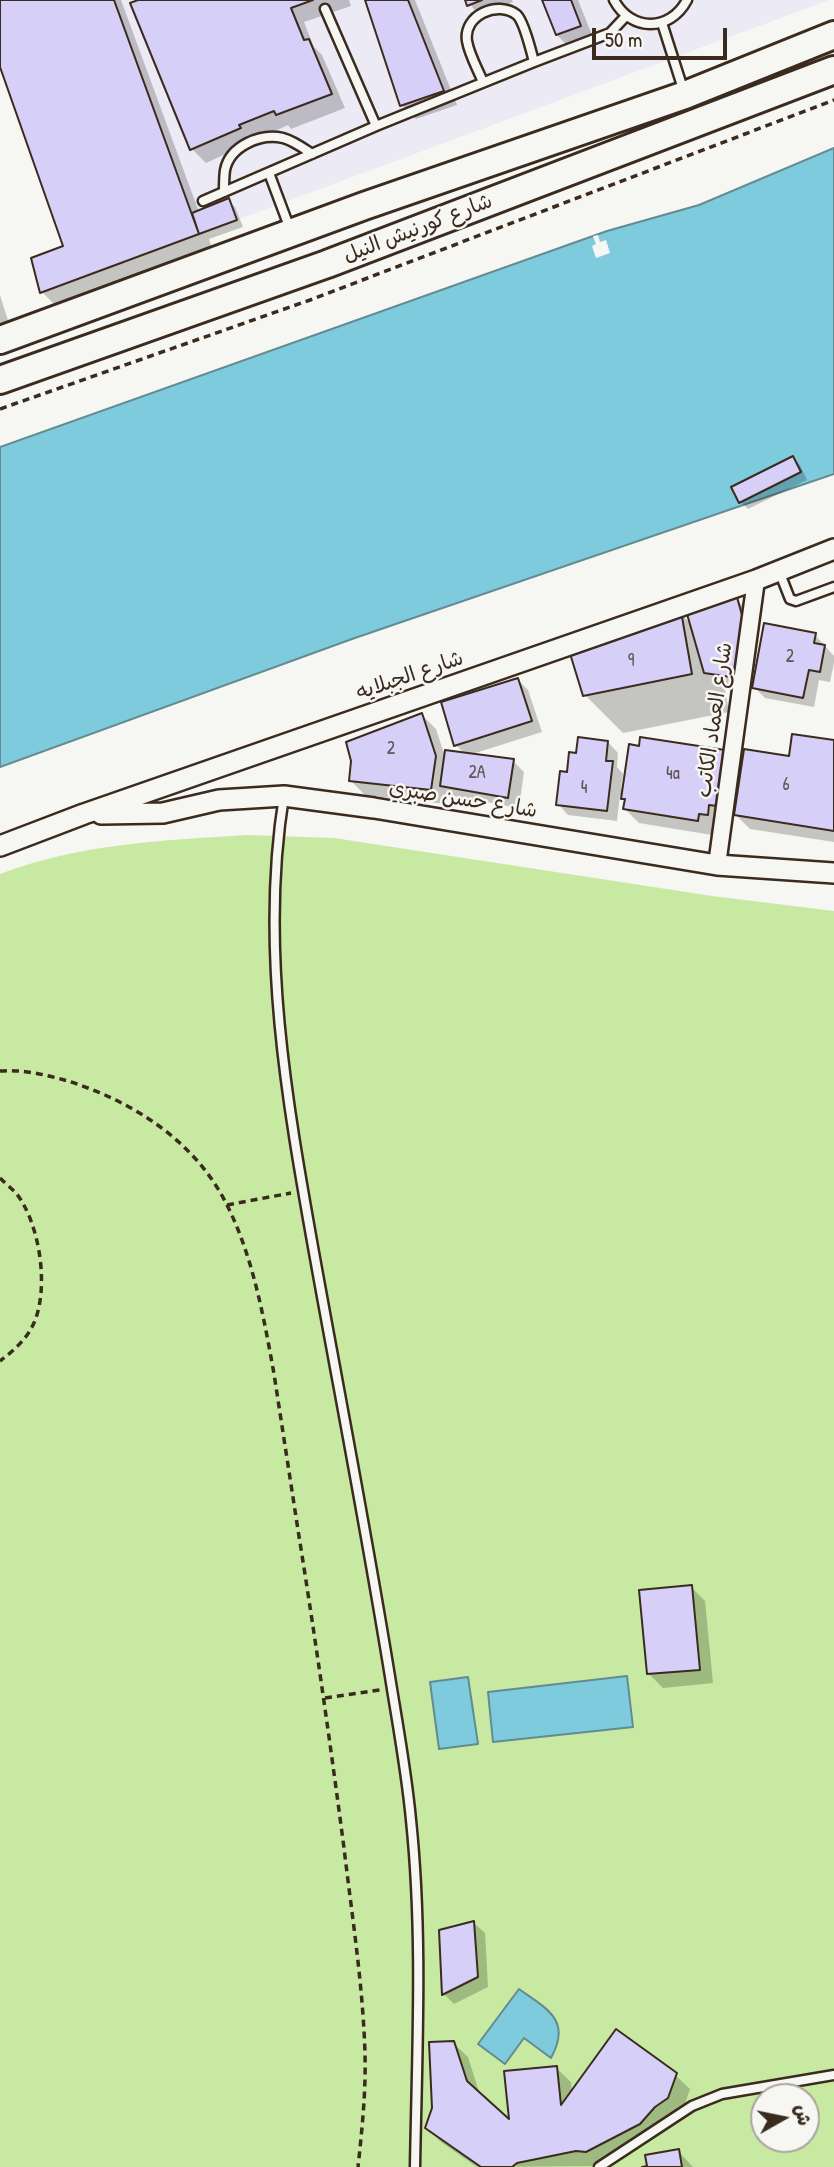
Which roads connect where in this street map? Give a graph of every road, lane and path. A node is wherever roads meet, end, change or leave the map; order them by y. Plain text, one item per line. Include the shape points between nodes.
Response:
1 (614, 0) edge
2 (687, 0) edge
3 (326, 9) dead end
4 (626, 16) junction
5 (662, 23) junction
6 (834, 35) edge
7 (534, 61) junction
8 (834, 70) edge
9 (483, 82) junction
10 (685, 95) junction
11 (834, 100) edge
12 (376, 126) junction
13 (312, 154) junction
14 (269, 173) junction
15 (224, 192) junction
16 (203, 201) dead end
17 (364, 206) junction
18 (327, 220) junction
19 (292, 233) junction
20 (393, 239) junction
21 (327, 264) junction
22 (0, 340) edge
23 (0, 380) edge
24 (0, 410) edge
25 (834, 549) edge
26 (779, 571) junction
27 (756, 580) junction
28 (834, 587) edge
29 (284, 796) junction
30 (84, 814) junction
31 (0, 846) edge
32 (717, 865) junction
33 (834, 873) edge
34 (0, 1071) edge
35 (0, 1178) edge
36 (303, 1191) junction
37 (227, 1205) junction
38 (0, 1361) edge
39 (392, 1688) junction
40 (324, 1698) junction
41 (834, 2075) edge
42 (358, 2167) edge
43 (415, 2167) edge
44 (600, 2167) edge

1 - 4 lane
2 - 5 lane via 676,15
3 - 12 lane
4 - 5 lane via 642,24
4 - 7 lane via 610,33
5 - 10 lane
6 - 10 main road, شارع كورنيش النيل
7 - 9 lane
7 - 9 lane via 519,17 509,10 484,10 474,17 466,40
8 - 20 main road, شارع كورنيش النيل
9 - 12 lane
10 - 17 main road, شارع كورنيش النيل
11 - 24 path via 322,296
12 - 13 lane
13 - 14 lane
13 - 15 lane via 280,137 258,138 238,149 226,168
14 - 15 lane
14 - 19 lane
15 - 16 lane
17 - 18 main road, شارع كورنيش النيل
17 - 20 main road via 374,227
18 - 19 main road, شارع كورنيش النيل
18 - 21 main road via 331,242
19 - 22 main road, شارع كورنيش النيل
20 - 21 main road, شارع كورنيش النيل
21 - 23 main road, شارع كورنيش النيل
25 - 26 street, شارع الجبلايه
26 - 27 street, شارع الجبلايه
26 - 28 lane via 790,599 796,601
27 - 30 street, شارع الجبلايه
27 - 32 street, شارع العماد الكاتب
29 - 30 street, شارع حسن صبري via 219,800 163,813
29 - 32 street, شارع حسن صبري
29 - 36 lane via 274,931 282,1044
30 - 31 street, شارع الجبلايه
32 - 33 street, شارع حسن صبري
34 - 37 path via 53,1076 135,1109 203,1167
35 - 38 path via 17,1195 32,1226 40,1259 41,1297 33,1325 15,1350
36 - 37 path
36 - 39 lane
37 - 40 path via 253,1273 268,1341
39 - 40 path
39 - 43 lane via 415,1871 419,1976
40 - 42 path via 362,1992 365,2057
41 - 44 lane via 722,2094 692,2106

